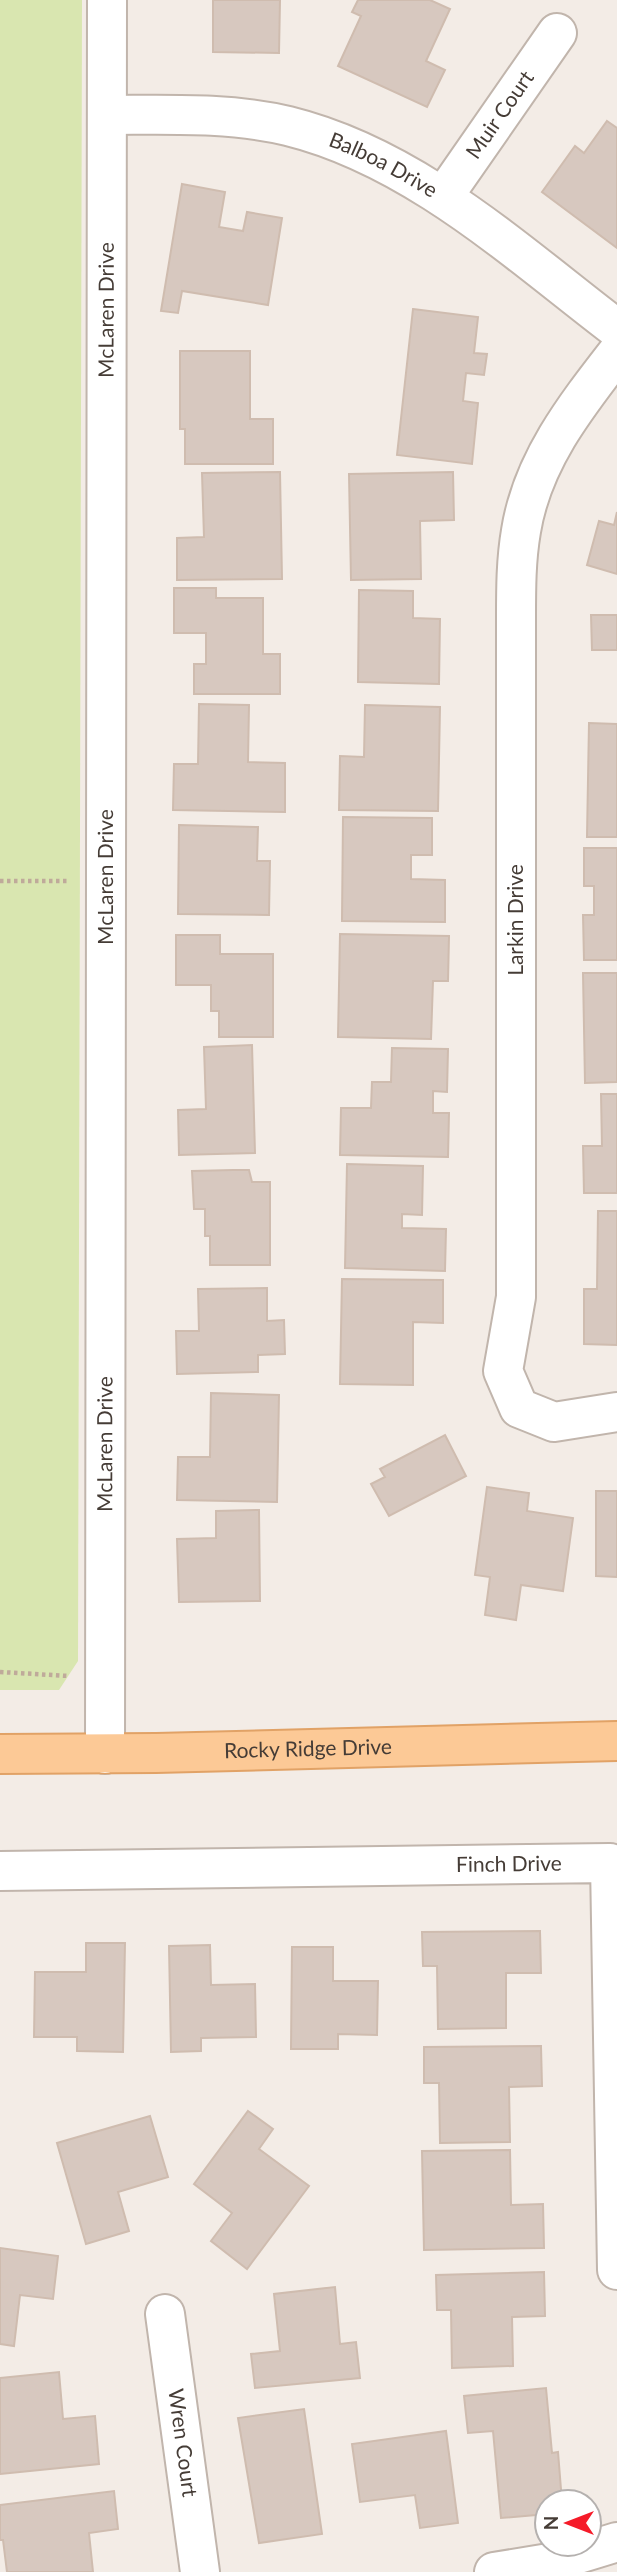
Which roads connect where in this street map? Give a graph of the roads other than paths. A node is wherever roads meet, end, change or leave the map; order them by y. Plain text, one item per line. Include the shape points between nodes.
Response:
1 (107, 0) edge
2 (557, 33) dead end
3 (107, 115) junction
4 (443, 197) junction
5 (617, 329) edge
6 (617, 353) edge
7 (617, 1412) edge
8 (617, 1741) edge
9 (0, 1754) edge
10 (105, 1754) junction
11 (0, 1871) edge
12 (617, 2270) edge
13 (165, 2314) dead end
14 (617, 2542) edge
15 (200, 2572) edge
16 (494, 2572) edge

1 - 3 street, McLaren Drive
2 - 4 street, Muir Court
3 - 4 street, Balboa Drive via 216,117 286,126 341,142
3 - 10 street, McLaren Drive
4 - 5 street, Balboa Drive
6 - 7 street, Larkin Drive via 549,449 521,530 516,573 516,1297 503,1371 519,1408 554,1422
8 - 10 main road, Rocky Ridge Drive
9 - 10 main road, Rocky Ridge Drive
11 - 12 street, Finch Drive via 610,1863
13 - 15 street, Wren Court
14 - 16 street via 549,2563

